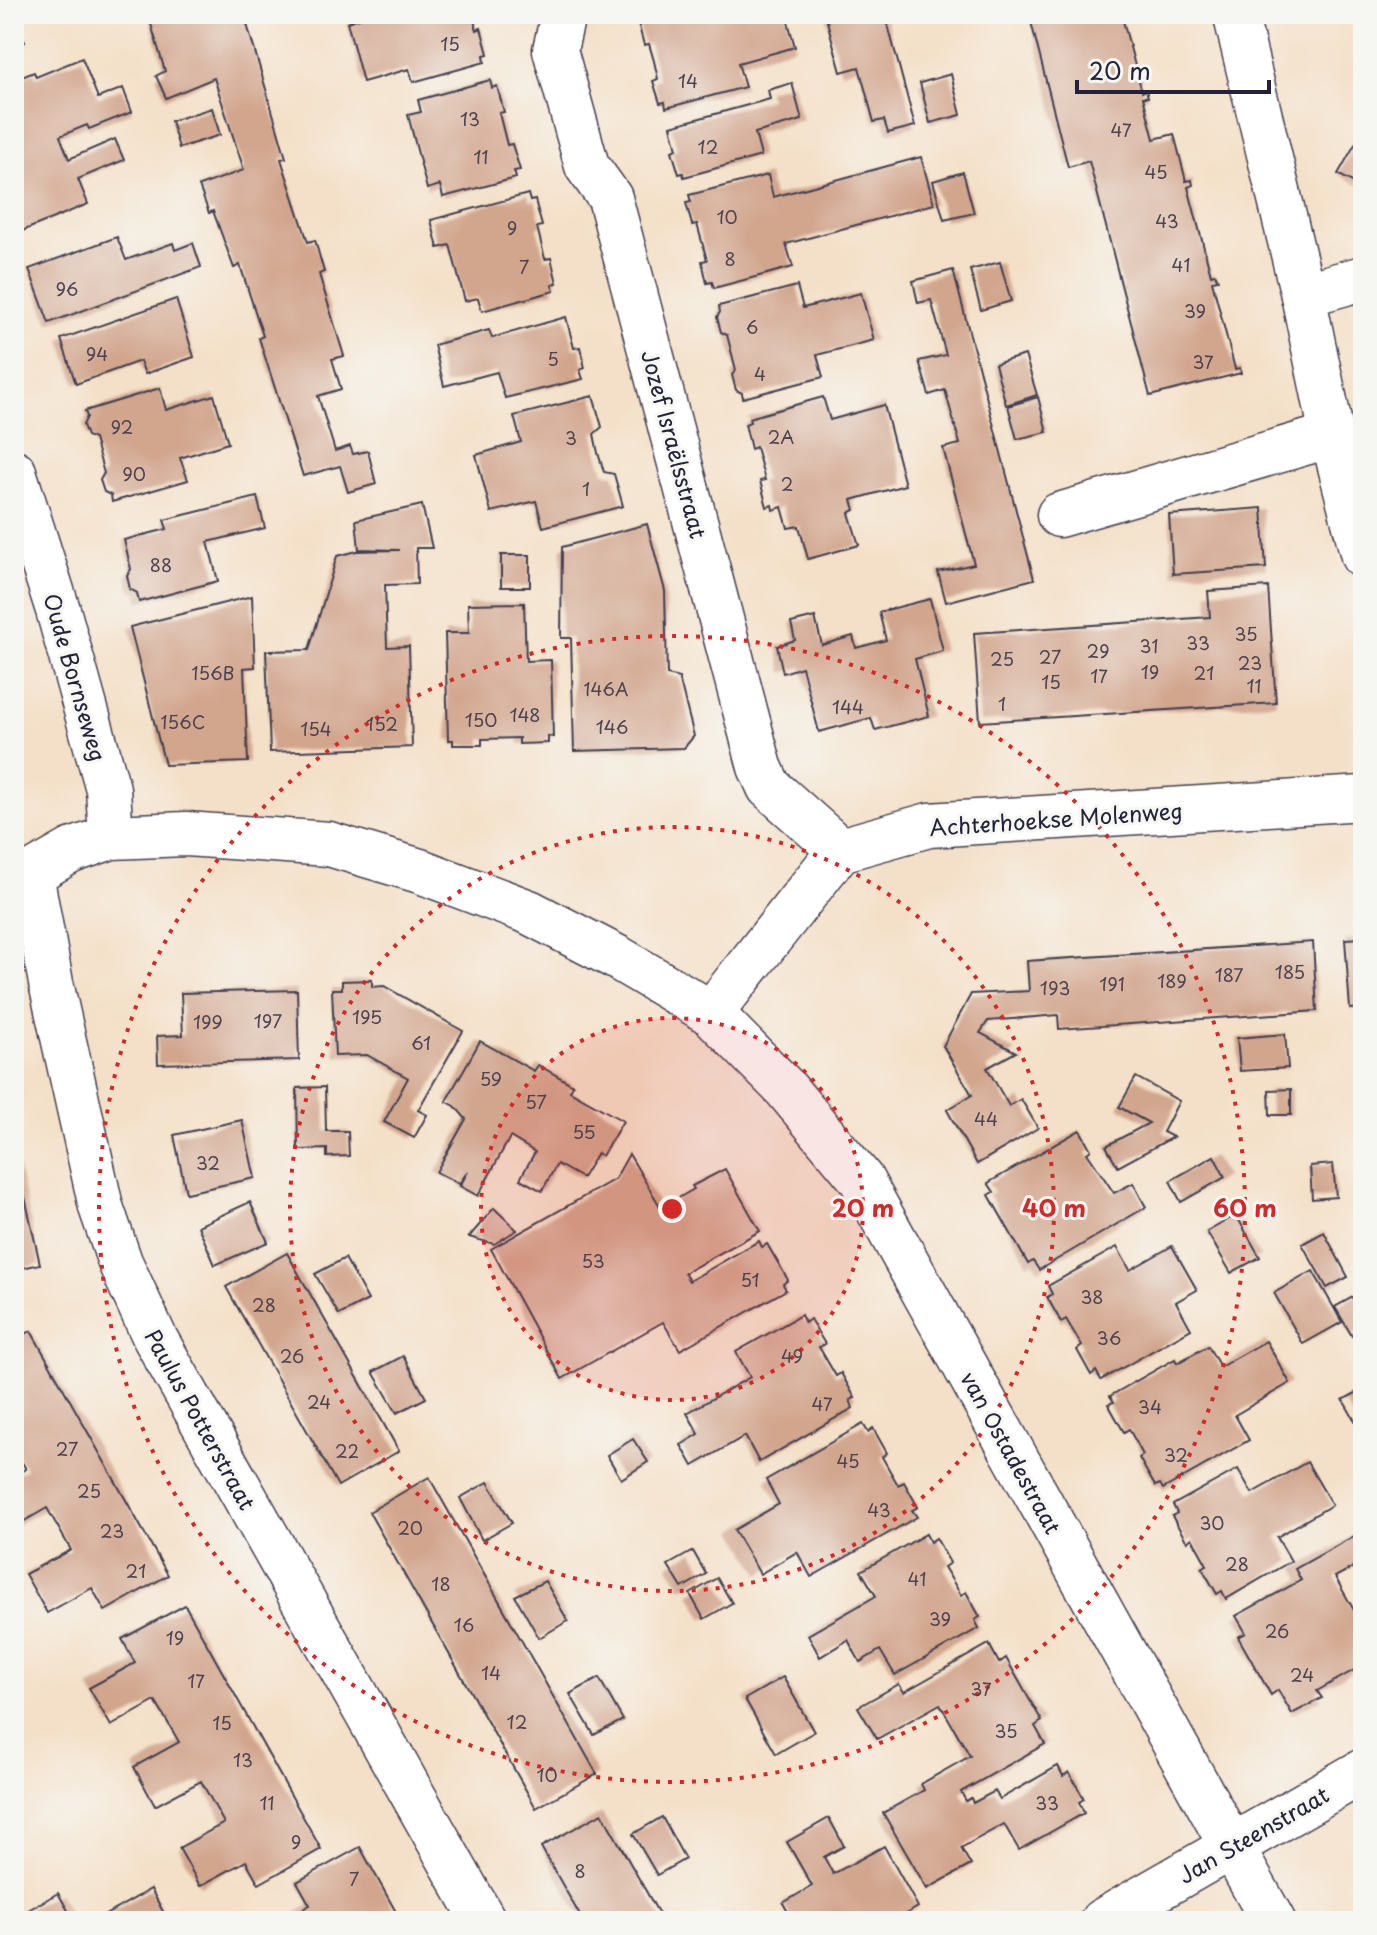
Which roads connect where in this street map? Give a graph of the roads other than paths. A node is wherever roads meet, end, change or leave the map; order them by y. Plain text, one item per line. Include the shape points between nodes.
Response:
1 (560, 14) edge
2 (1239, 14) edge
3 (1363, 278) edge
4 (1303, 295) junction
5 (1332, 435) junction
6 (14, 472) edge
7 (1059, 515) dead end
8 (1363, 556) edge
9 (1363, 798) edge
10 (111, 837) junction
11 (840, 850) junction
12 (22, 875) edge
13 (711, 1013) junction
14 (1363, 1771) edge
15 (1230, 1847) junction
16 (484, 1921) edge
17 (1102, 1921) edge
18 (1273, 1921) edge

1 - 11 street, Jozef Israëlsstraat via 555,50 587,166 610,198 760,767 769,787
2 - 4 street
3 - 4 street
4 - 5 street
5 - 7 street
5 - 8 street
6 - 10 street, Oude Bornseweg via 108,789
9 - 11 street, Achterhoekse Molenweg via 929,825
10 - 12 street
10 - 13 street via 202,835 329,844 529,912
11 - 13 street
12 - 16 street, Paulus Potterstraat via 101,1207 120,1262 155,1338
13 - 15 street, van Ostadestraat via 785,1088 861,1179
14 - 15 street, Jan Steenstraat
15 - 17 street, Jan Steenstraat
15 - 18 street, van Ostadestraat

